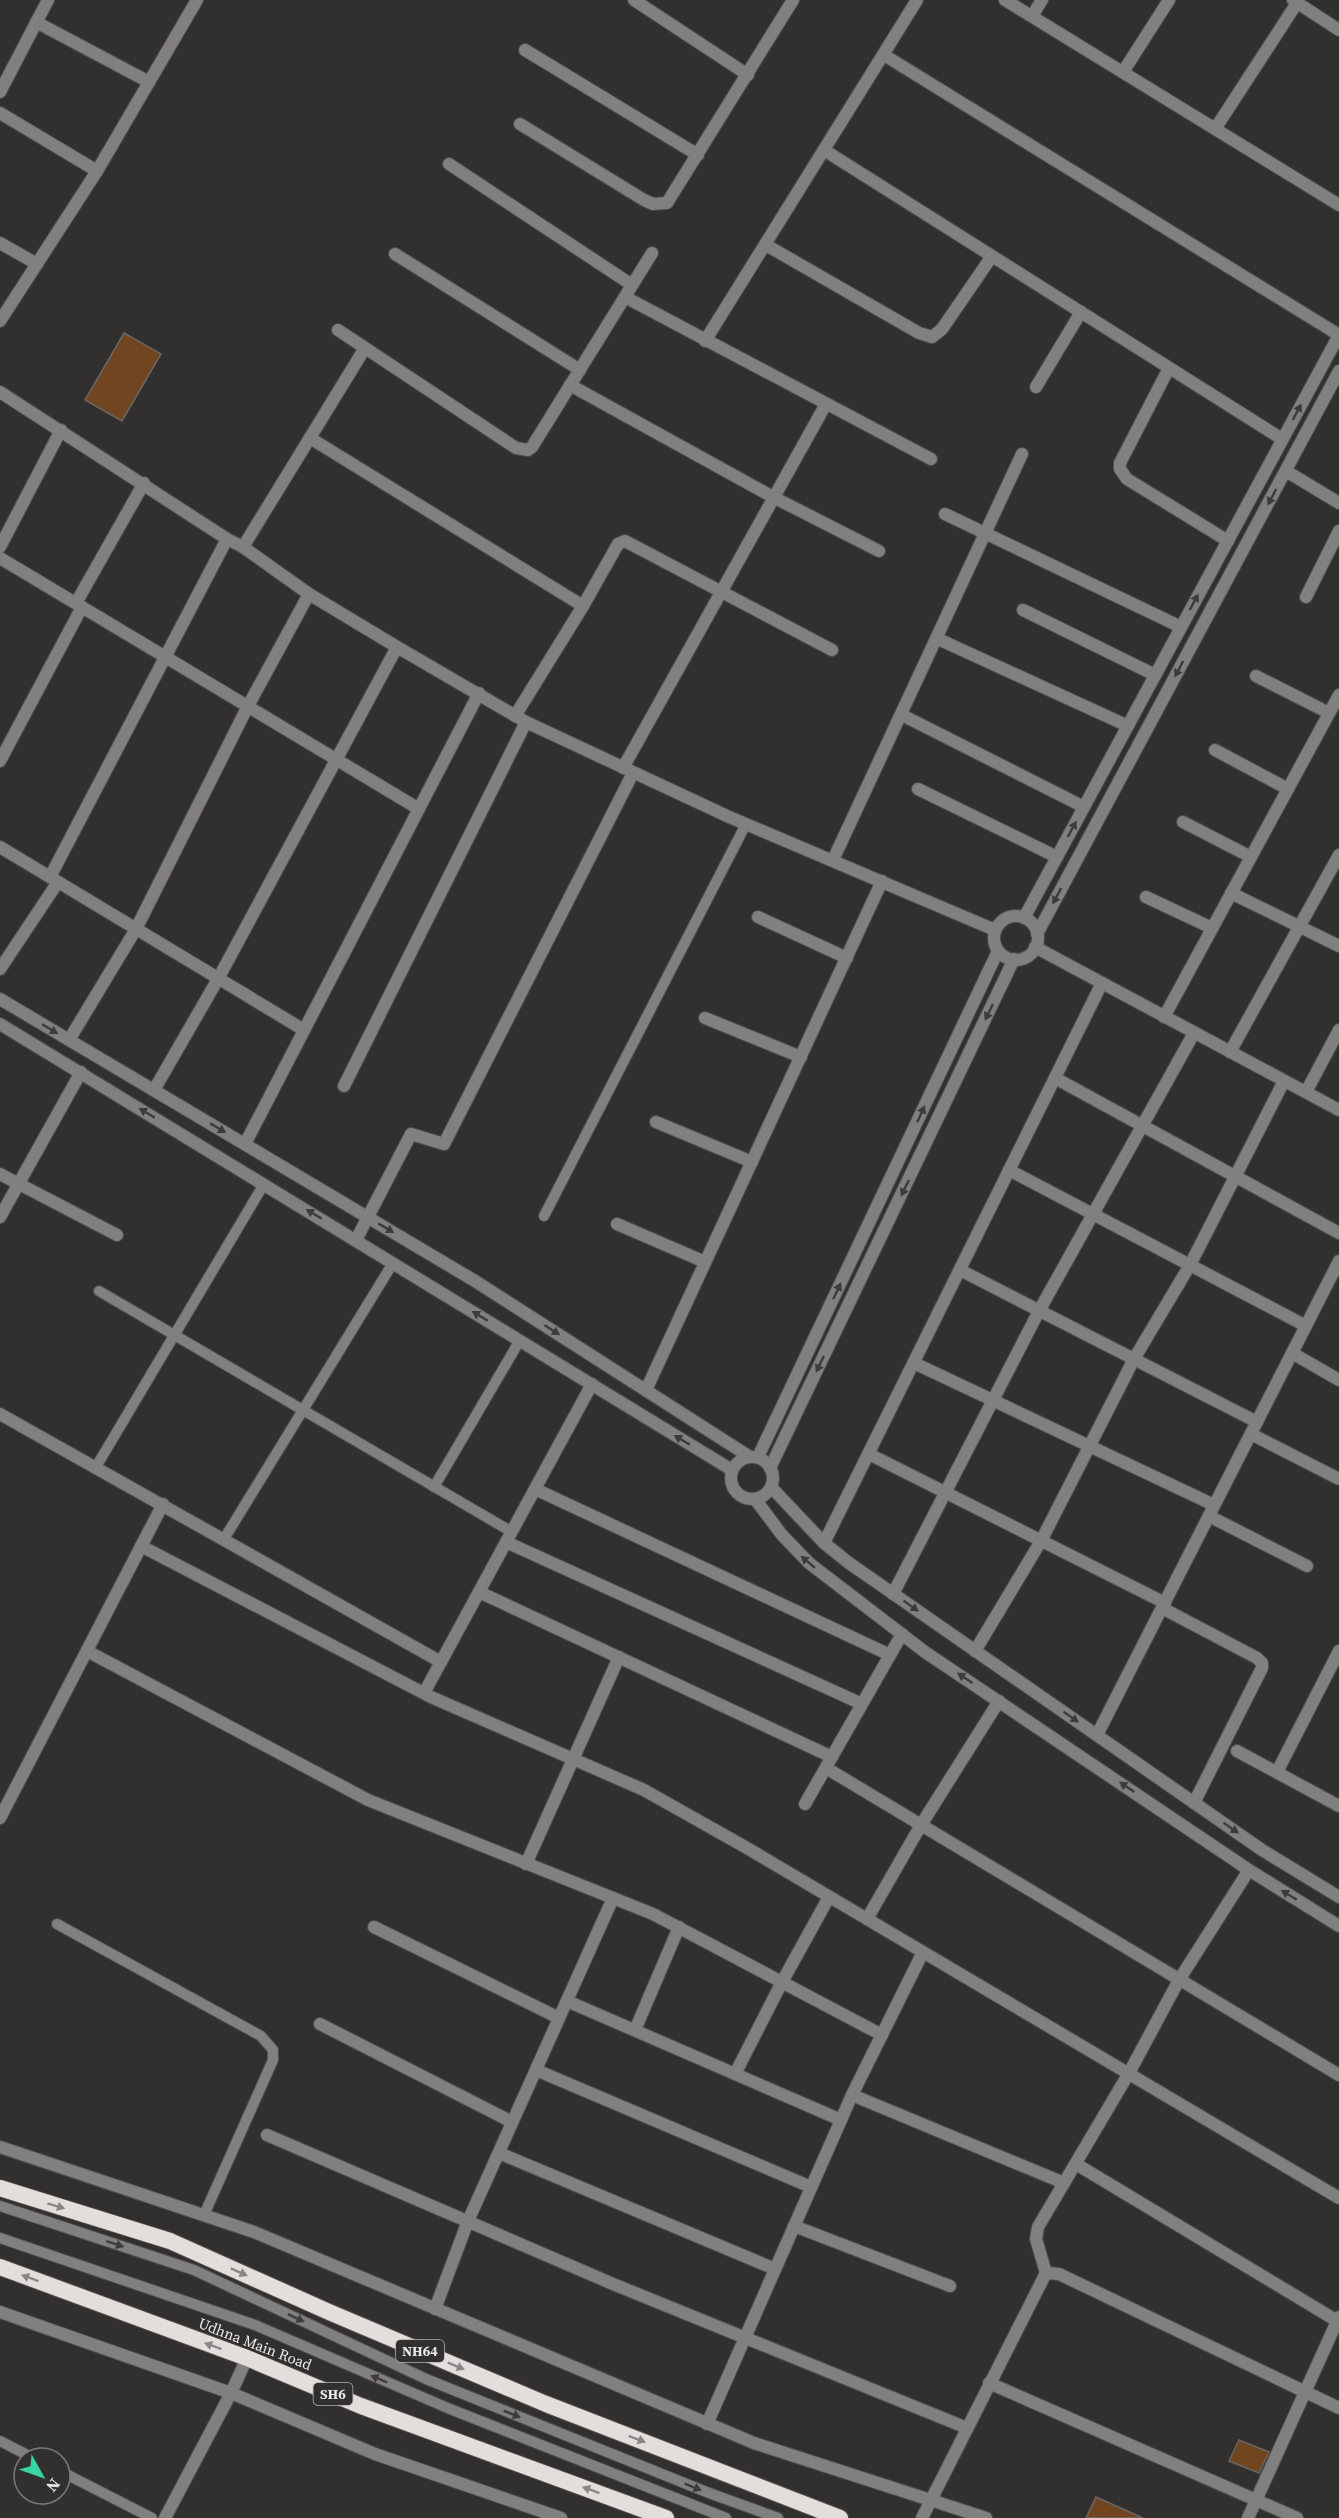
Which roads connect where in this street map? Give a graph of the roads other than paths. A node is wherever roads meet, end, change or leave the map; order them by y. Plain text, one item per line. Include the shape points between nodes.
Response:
1 (48, 0) edge
2 (197, 0) edge
3 (634, 0) edge
4 (794, 0) edge
5 (917, 0) edge
6 (1005, 0) edge
7 (1042, 0) edge
8 (1169, 0) edge
9 (1295, 2) edge
10 (1032, 16) junction
11 (36, 22) junction
12 (1339, 30) edge
13 (525, 50) dead end
14 (884, 54) junction
15 (1123, 72) junction
16 (748, 75) junction
17 (148, 82) junction
18 (0, 92) edge
19 (0, 113) edge
20 (520, 124) dead end
21 (1215, 129) junction
22 (825, 150) junction
23 (698, 155) junction
24 (449, 164) dead end
25 (97, 171) junction
26 (1339, 205) edge
27 (0, 243) edge
28 (766, 245) junction
29 (652, 253) dead end
30 (395, 254) dead end
31 (992, 256) junction
32 (37, 264) junction
33 (632, 285) junction
34 (625, 297) junction
35 (1081, 312) junction
36 (0, 321) edge
37 (338, 330) dead end
38 (1339, 335) edge
39 (705, 341) junction
40 (365, 348) junction
41 (1169, 368) junction
42 (580, 370) junction
43 (1339, 371) edge
44 (570, 385) junction
45 (1036, 387) dead end
46 (0, 392) edge
47 (826, 404) junction
48 (61, 430) junction
49 (310, 438) junction
50 (1282, 439) junction
51 (1022, 454) dead end
52 (931, 459) dead end
53 (1286, 471) junction
54 (144, 483) junction
55 (773, 497) junction
56 (1339, 503) edge
57 (945, 514) dead end
58 (1339, 531) edge
59 (986, 534) junction
60 (227, 539) junction
61 (1228, 541) junction
62 (243, 547) junction
63 (0, 548) edge
64 (879, 551) dead end
65 (0, 558) edge
66 (722, 591) junction
67 (309, 594) junction
68 (1306, 597) dead end
69 (79, 605) junction
70 (583, 606) junction
71 (1023, 610) dead end
72 (1181, 627) junction
73 (938, 639) junction
74 (397, 647) junction
75 (832, 650) dead end
76 (164, 656) junction
77 (1155, 675) junction
78 (1256, 676) dead end
79 (478, 693) junction
80 (1339, 695) edge
81 (248, 706) junction
82 (1329, 713) junction
83 (902, 715) junction
84 (521, 719) junction
85 (1128, 726) junction
86 (1215, 750) dead end
87 (336, 759) junction
88 (0, 761) edge
89 (628, 770) junction
90 (918, 789) dead end
91 (1288, 789) junction
92 (1084, 807) junction
93 (419, 809) junction
94 (1183, 822) dead end
95 (746, 824) junction
96 (0, 847) edge
97 (1339, 855) edge
98 (1057, 857) junction
99 (1251, 857) junction
100 (833, 860) junction
101 (54, 880) junction
102 (882, 880) junction
103 (1231, 893) junction
104 (1146, 897) dead end
105 (758, 917) dead end
106 (1024, 918) junction
107 (1300, 926) junction
108 (1212, 928) junction
109 (136, 929) junction
110 (995, 930) junction
111 (1037, 934) junction
112 (1339, 946) edge
113 (1035, 947) junction
114 (998, 951) junction
115 (847, 958) junction
116 (1014, 959) junction
117 (0, 969) edge
118 (218, 979) junction
119 (1102, 983) junction
120 (0, 999) edge
121 (1164, 1017) junction
122 (705, 1018) dead end
123 (0, 1024) edge
124 (304, 1030) junction
125 (1339, 1030) edge
126 (1194, 1033) junction
127 (69, 1040) junction
128 (1230, 1052) junction
129 (801, 1057) junction
130 (81, 1072) junction
131 (1055, 1078) junction
132 (1284, 1081) junction
133 (344, 1086) dead end
134 (154, 1090) junction
135 (1306, 1092) junction
136 (1339, 1110) edge
137 (656, 1122) dead end
138 (1141, 1125) junction
139 (245, 1144) junction
140 (752, 1162) junction
141 (1009, 1170) junction
142 (0, 1174) edge
143 (1235, 1177) junction
144 (18, 1183) junction
145 (264, 1184) junction
146 (1093, 1214) junction
147 (367, 1216) junction
148 (544, 1216) dead end
149 (0, 1217) edge
150 (617, 1224) dead end
151 (1339, 1233) edge
152 (117, 1235) dead end
153 (356, 1240) junction
154 (1339, 1261) edge
155 (705, 1262) junction
156 (393, 1263) junction
157 (1190, 1265) junction
158 (960, 1270) junction
159 (99, 1291) dead end
160 (1039, 1311) junction
161 (1306, 1326) junction
162 (174, 1335) junction
163 (520, 1340) junction
164 (1292, 1353) junction
165 (1134, 1359) junction
166 (914, 1363) junction
167 (1339, 1380) edge
168 (592, 1384) junction
169 (646, 1390) junction
170 (992, 1400) junction
171 (304, 1411) junction
172 (0, 1414) edge
173 (1254, 1428) junction
174 (1089, 1446) junction
175 (869, 1454) junction
176 (754, 1457) junction
177 (96, 1467) junction
178 (770, 1468) junction
179 (732, 1470) junction
180 (1339, 1479) edge
181 (435, 1487) junction
182 (771, 1487) junction
183 (535, 1489) junction
184 (945, 1492) junction
185 (755, 1499) junction
186 (163, 1504) junction
187 (1212, 1511) junction
188 (509, 1537) junction
189 (224, 1539) junction
190 (1041, 1541) junction
191 (824, 1543) junction
192 (141, 1546) junction
193 (1307, 1566) dead end
194 (479, 1592) junction
195 (893, 1594) junction
196 (1163, 1606) junction
197 (902, 1634) junction
198 (87, 1651) junction
199 (975, 1651) junction
200 (1339, 1652) edge
201 (890, 1654) junction
202 (619, 1658) junction
203 (441, 1662) junction
204 (1327, 1675) junction
205 (1339, 1681) edge
206 (424, 1693) junction
207 (999, 1701) junction
208 (862, 1704) junction
209 (1097, 1735) junction
210 (1237, 1751) dead end
211 (572, 1759) junction
212 (829, 1763) junction
213 (1277, 1772) junction
214 (1194, 1803) junction
215 (805, 1804) dead end
216 (1339, 1806) edge
217 (0, 1818) edge
218 (921, 1825) junction
219 (526, 1864) junction
220 (1249, 1870) junction
221 (830, 1897) junction
222 (1339, 1897) edge
223 (613, 1898) junction
224 (867, 1919) junction
225 (57, 1924) dead end
226 (1339, 1926) edge
227 (374, 1927) dead end
228 (679, 1927) junction
229 (923, 1952) junction
230 (1179, 1980) junction
231 (782, 1982) junction
232 (567, 2001) junction
233 (559, 2018) junction
234 (320, 2024) dead end
235 (635, 2030) junction
236 (882, 2035) junction
237 (536, 2070) junction
238 (1129, 2073) junction
239 (735, 2074) junction
240 (1339, 2075) edge
241 (852, 2096) junction
242 (841, 2120) junction
243 (512, 2122) junction
244 (267, 2135) dead end
245 (0, 2146) edge
246 (499, 2153) junction
247 (1076, 2164) junction
248 (1064, 2183) junction
249 (812, 2187) junction
250 (0, 2188) edge
251 (1339, 2198) edge
252 (0, 2206) edge
253 (204, 2215) junction
254 (468, 2221) junction
255 (794, 2226) junction
256 (0, 2238) edge
257 (0, 2267) edge
258 (775, 2269) junction
259 (1046, 2273) junction
260 (950, 2286) dead end
261 (435, 2309) junction
262 (0, 2312) edge
263 (1338, 2320) edge
264 (745, 2338) junction
265 (247, 2358) junction
266 (989, 2383) junction
267 (1305, 2391) junction
268 (231, 2393) junction
269 (1339, 2408) edge
270 (706, 2424) junction
271 (967, 2428) junction
272 (72, 2477) edge
273 (931, 2500) junction
274 (1256, 2502) junction
275 (152, 2518) edge
276 (165, 2518) edge
277 (560, 2518) edge
278 (666, 2518) edge
279 (726, 2518) edge
280 (778, 2518) edge
281 (840, 2518) edge
282 (922, 2518) edge
283 (986, 2518) edge
284 (1248, 2518) edge
285 (1297, 2518) edge

1 - 11 street
2 - 17 street
3 - 16 street
4 - 16 street
5 - 14 street
6 - 10 street
7 - 10 street
8 - 15 street
9 - 12 street
9 - 21 street
10 - 15 street
11 - 17 street
11 - 18 street
13 - 23 street
14 - 22 street
14 - 38 street
15 - 21 street
16 - 23 street
17 - 25 street
19 - 25 street
20 - 23 street via 653,204 667,203
21 - 26 street
22 - 28 street
22 - 31 street
24 - 33 street
25 - 32 street
27 - 32 street
28 - 31 street via 932,337 942,329
28 - 39 street
29 - 33 street
30 - 42 street
31 - 35 street
32 - 36 street
33 - 34 street
34 - 39 street
34 - 42 street
35 - 41 street
35 - 45 street
37 - 40 street
50 -> 38 street
39 - 47 street
40 - 44 street via 522,450 532,447
40 - 49 street
41 - 50 street
41 - 61 street via 1120,463 1120,470 1127,479
42 - 44 street
43 - 53 street
44 - 55 street
46 - 48 street
47 - 52 street
47 - 55 street
48 - 54 street
48 - 63 street
49 - 62 street
49 - 70 street
50 - 61 street
51 - 59 street
53 - 56 street
53 -> 111 street
54 - 60 street
54 - 69 street
55 - 64 street
55 - 66 street
57 - 59 street
58 - 68 street
59 - 72 street
59 - 73 street
60 - 62 street
60 - 76 street
72 -> 61 street
62 - 67 street
65 - 69 street
66 - 70 street via 625,541 618,544
66 - 75 street
66 - 89 street
67 - 74 street
67 - 81 street
69 - 76 street
69 - 88 street
70 - 84 street
71 - 77 street
72 - 77 street
73 - 83 street
73 - 85 street
74 - 79 street
74 - 87 street
76 - 81 street
76 - 101 street
77 - 85 street
78 - 82 street
79 - 84 street
79 - 93 street
80 - 82 street
81 - 87 street
81 - 109 street
82 - 91 street
83 - 92 street
83 - 100 street
84 - 89 street
84 - 133 street
85 - 92 street
86 - 91 street
87 - 93 street
87 - 118 street
89 - 95 street
89 - 147 street via 444,1144 411,1134
90 - 98 street
91 - 99 street
98 -> 92 street
93 - 124 street
94 - 99 street
95 - 100 street
95 - 148 lane
96 - 101 street
97 - 107 street
98 - 106 street
99 - 103 street
100 - 102 street
101 - 109 street
101 - 117 street
102 - 110 street
102 - 115 street
103 - 107 street
103 - 108 street
104 - 108 street
105 - 115 street
106 - 110 street via 1010,916
106 - 111 street
107 - 112 street
107 - 128 street
108 - 121 street
109 - 118 street
109 - 127 street
110 - 114 street
111 - 113 street
113 - 116 street via 1024,957
113 - 119 street
114 - 116 street
176 -> 114 street
115 - 129 street
116 -> 178 street
118 - 124 street
118 - 134 street
119 - 121 street
119 - 131 street
120 -> 127 street
121 - 126 street
122 - 129 street
123 - 130 street
124 - 139 street
125 - 135 street
126 - 128 street
126 - 138 street
127 - 134 street
128 - 132 street
129 - 140 street
130 - 144 street
145 -> 130 street
131 - 138 street
131 - 141 street
132 - 135 street
132 - 143 street
134 -> 139 street
135 - 136 street
137 - 140 street
138 - 143 street
138 - 146 street
139 - 147 street
140 - 155 street
141 - 146 street
141 - 158 street
142 - 144 street
143 - 151 street
143 - 157 street
144 - 149 street
144 - 152 street
153 -> 145 street
145 - 162 lane
146 - 157 street
146 - 160 street
147 - 153 street
147 -> 169 street
150 - 155 street
153 - 156 street
154 - 161 street
155 - 169 street
163 -> 156 street
156 - 171 lane
157 - 161 street
157 - 165 street
158 - 160 street
158 - 166 street
159 - 162 lane
160 - 165 street
160 - 170 street
161 - 164 street
162 - 171 lane
162 - 177 lane
163 - 168 street
163 - 181 lane
164 - 167 street
164 - 173 street
165 - 173 street
165 - 174 street
166 - 170 street
166 - 175 street
179 -> 168 street
168 - 183 street
169 - 176 street
170 - 174 street
170 - 184 street
171 - 181 lane
171 - 189 lane
172 - 177 street
173 - 180 street
173 - 187 street
174 - 187 street
174 - 190 street
175 - 184 street
175 - 191 street
176 - 178 street
176 - 179 street via 737,1462
177 - 186 street
178 - 182 street
179 - 185 street via 730,1480 736,1492
181 - 188 lane
182 - 185 street
182 - 191 street
183 - 188 street
183 - 201 street
184 - 190 street
184 - 195 street
197 -> 185 street via 795,1550
186 - 189 street
186 - 192 street
187 - 193 street
187 - 196 street
188 - 194 street
188 - 208 street
189 - 203 street
190 - 196 street
190 - 199 street
191 - 195 street
192 - 198 street
192 - 206 street
194 - 202 street
194 - 203 street
195 -> 199 street
196 - 209 street
196 - 214 street via 1262,1663
197 - 201 street
207 -> 197 street
198 - 217 street
198 - 219 street via 368,1800
199 -> 209 street
200 - 204 street
201 - 208 street
202 - 211 street
202 - 212 street
203 - 206 street
204 - 205 street
204 - 213 street
206 - 211 street
207 - 218 street
220 -> 207 street
208 - 212 street
209 - 214 street
210 - 213 street
211 - 219 street
211 - 221 street via 644,1790
212 - 215 street
212 - 218 street
213 - 216 street
214 -> 222 street
218 - 224 street
218 - 230 street
219 - 223 street
226 -> 220 street
220 - 230 street
221 - 224 street
221 - 231 street
223 - 228 street
223 - 232 street
224 - 229 street
225 - 253 lane via 261,2036 273,2050 273,2060
227 - 233 street
228 - 231 street
228 - 235 street
229 - 236 street
229 - 238 street
230 - 238 street
230 - 240 street
231 - 236 street
231 - 239 street
232 - 233 street
232 - 235 street
233 - 237 street
234 - 243 street
235 - 239 street
236 - 241 street
237 - 243 street
237 - 249 street
238 - 247 street
238 - 251 street
239 - 242 street
241 - 242 street
241 - 248 street
242 - 249 street
243 - 246 street
244 - 254 street
245 - 253 street
246 - 254 street
246 - 258 street
247 - 248 street
247 - 263 street
248 - 259 street via 1036,2234
249 - 255 street
250 -> 281 highway, NH64 via 170,2241 536,2400
252 -> 280 lane via 194,2270 426,2379
253 - 261 street via 254,2232
254 - 261 street
254 - 264 street
255 - 258 street
255 - 260 street
279 -> 256 lane via 450,2409 255,2325
265 -> 257 highway, Udhna Main Road / SH6
258 - 264 street
259 - 266 street
259 - 267 street via 1059,2274
261 - 270 street
262 - 268 street
263 - 267 street
264 - 270 street
264 - 271 street
265 - 268 street
278 -> 265 highway, Udhna Main Road / SH6 via 362,2406
266 - 271 street
266 - 274 street
267 - 269 street
267 - 274 street
268 - 276 street
268 - 277 street via 375,2454
270 - 273 street
271 - 273 street
272 - 275 lane
273 - 282 street
273 - 283 street
274 - 284 street
274 - 285 street

